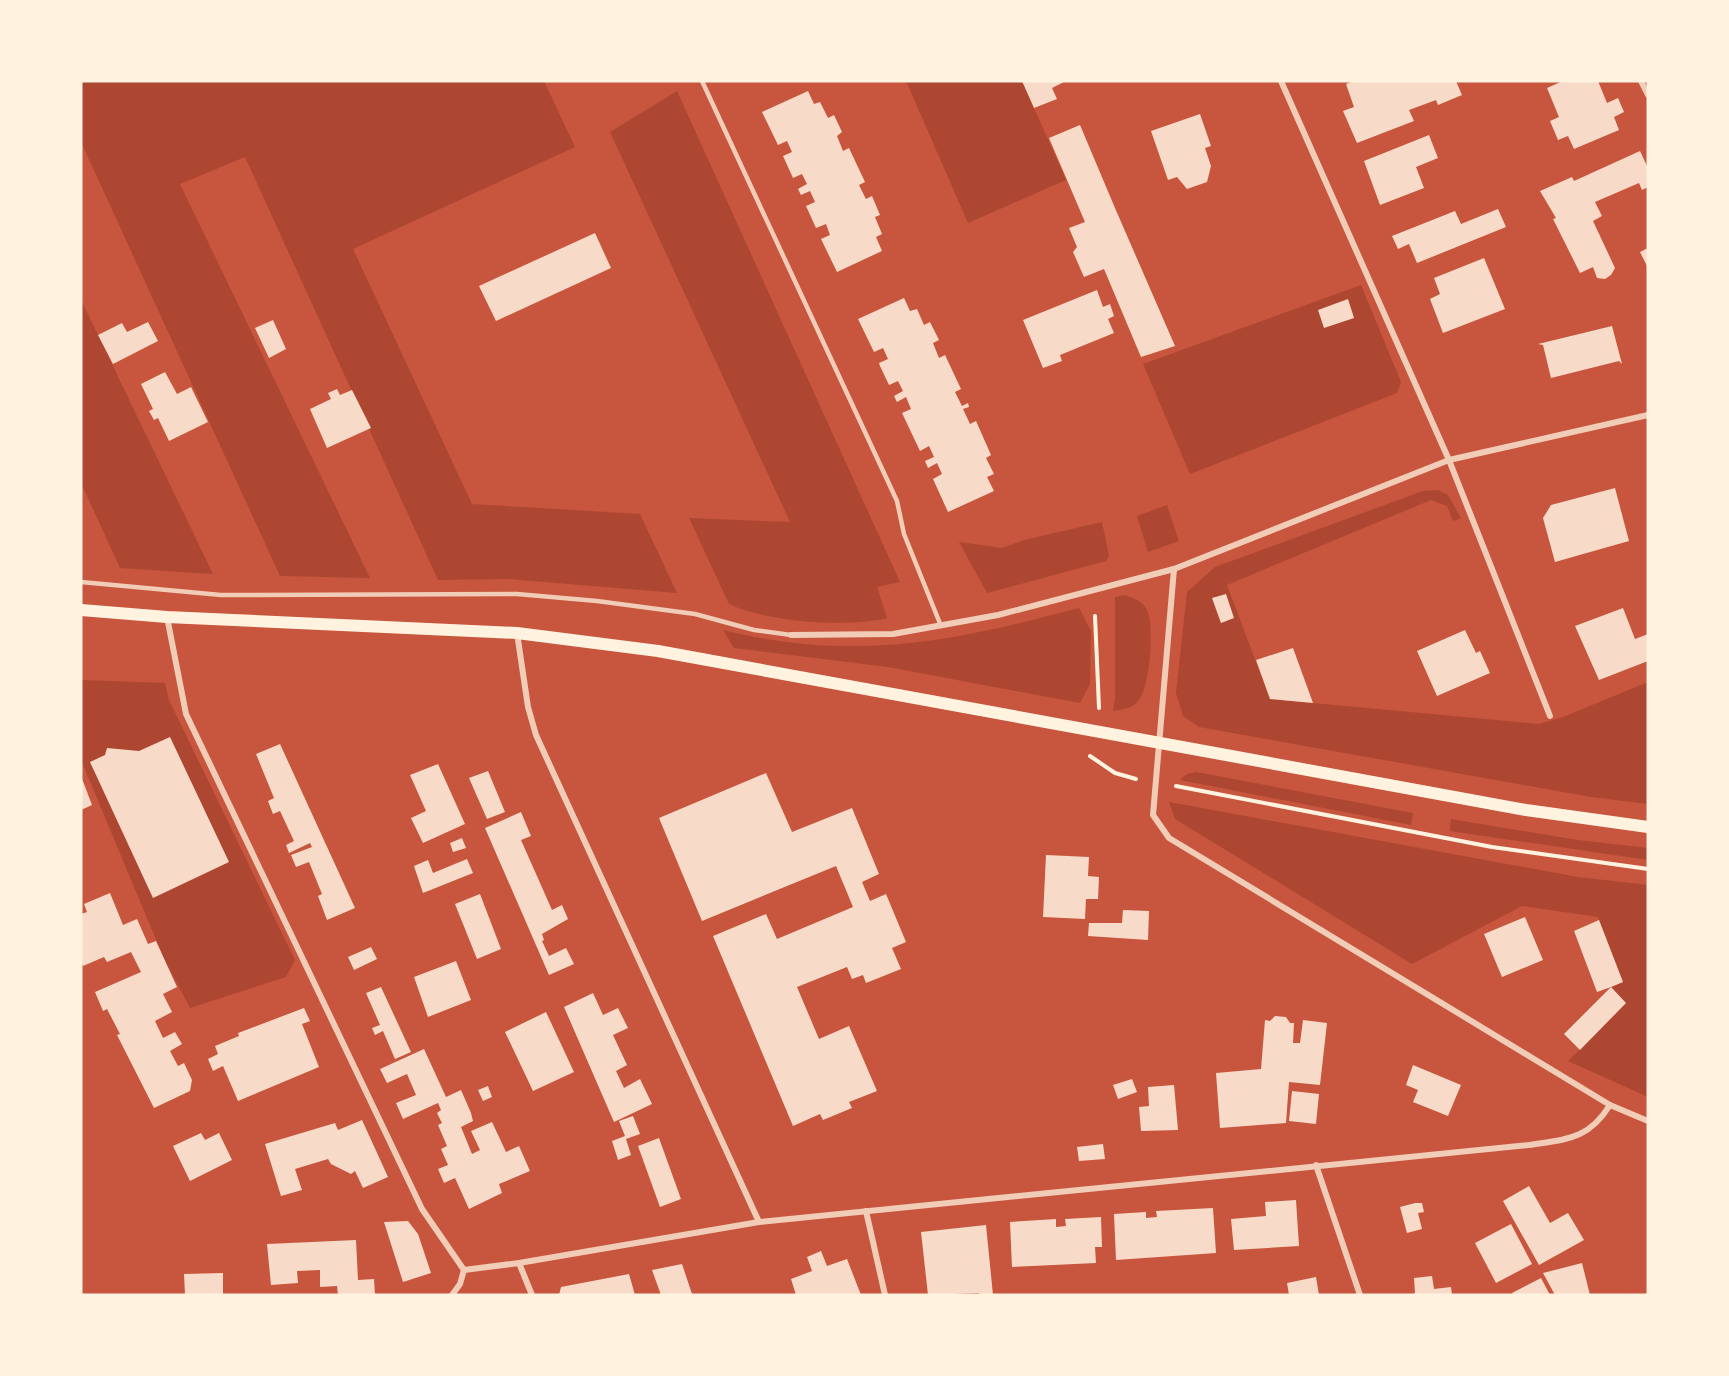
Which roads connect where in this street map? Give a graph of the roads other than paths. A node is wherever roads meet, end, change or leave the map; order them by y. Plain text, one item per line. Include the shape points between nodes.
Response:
1 (702, 81) edge
2 (1281, 81) edge
3 (1641, 81) edge
4 (1648, 95) edge
5 (1648, 415) edge
6 (1449, 460) junction
7 (1174, 569) junction
8 (81, 582) edge
9 (81, 610) edge
10 (167, 617) junction
11 (941, 626) junction
12 (517, 633) junction
13 (791, 635) joint
14 (1550, 716) dead end
15 (1157, 741) junction
16 (1648, 827) edge
17 (1610, 1104) junction
18 (1648, 1121) edge
19 (1316, 1165) junction
20 (866, 1211) junction
21 (759, 1222) junction
22 (519, 1263) junction
23 (464, 1269) junction
24 (452, 1295) edge
25 (532, 1295) edge
26 (885, 1295) edge
27 (1360, 1295) edge

1 - 11 lane via 897,501 904,534
2 - 6 street
3 - 4 street
5 - 6 street
6 - 7 street
6 - 14 street
7 - 11 street
7 - 15 street
8 - 13 lane via 221,595 517,594 695,614 754,630
9 - 10 main road
10 - 12 main road
10 - 23 street via 186,714 422,1209
11 - 13 street via 893,634
12 - 15 main road via 658,651
12 - 21 street via 536,735
15 - 16 main road via 1526,810
15 - 17 street via 1153,814 1169,838
17 - 18 street
17 - 19 street via 1591,1130 1573,1138
19 - 20 street
19 - 27 street
20 - 21 street
20 - 26 street
21 - 22 street
22 - 23 street
22 - 25 street
23 - 24 street

